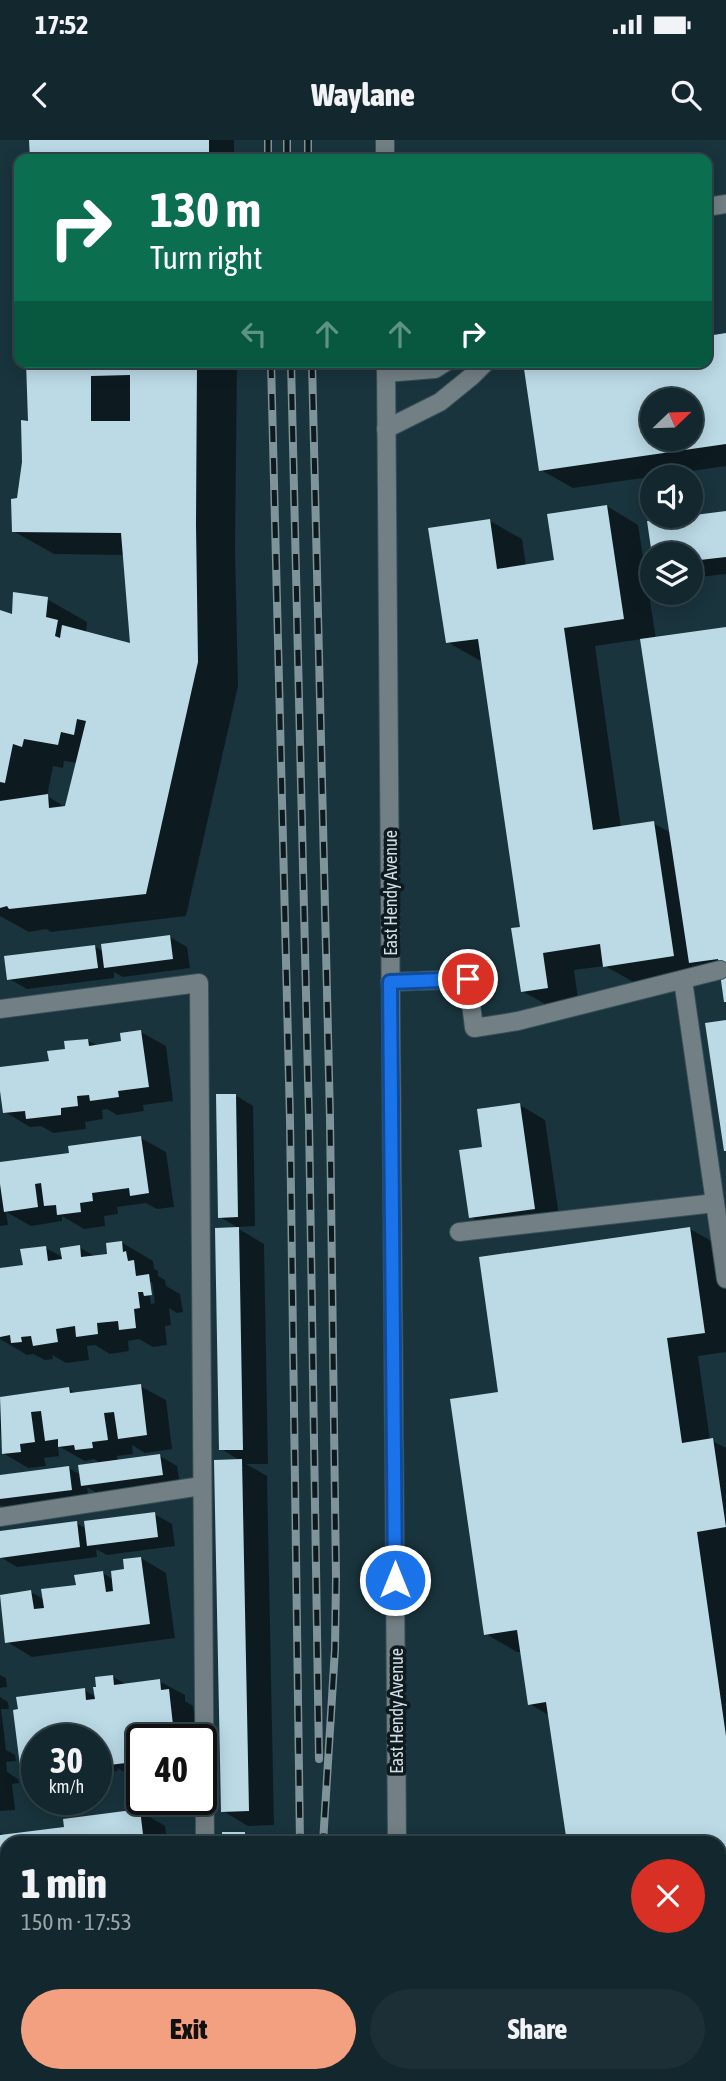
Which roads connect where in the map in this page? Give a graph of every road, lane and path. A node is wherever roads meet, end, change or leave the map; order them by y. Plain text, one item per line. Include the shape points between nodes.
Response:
1 (386, 368) edge
2 (410, 368) edge
3 (437, 368) edge
4 (480, 368) edge
5 (386, 429) junction
6 (720, 970) dead end
7 (683, 980) junction
8 (390, 982) junction
9 (0, 1009) edge
10 (715, 1203) junction
11 (459, 1232) dead end
12 (726, 1279) edge
13 (201, 1486) junction
14 (0, 1517) edge
15 (205, 1836) edge
16 (397, 1836) edge

1 - 5 street, East Hendy Avenue
2 - 3 street
4 - 5 street via 440,402
5 - 8 street, East Hendy Avenue
6 - 7 street
7 - 8 street via 474,1028 468,979
7 - 10 street
8 - 16 street, East Hendy Avenue
9 - 13 street via 199,983
10 - 11 street
10 - 12 street
13 - 14 street
13 - 15 street

